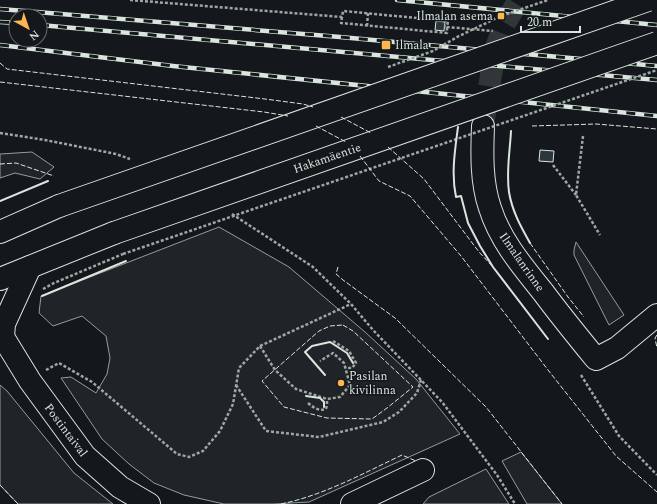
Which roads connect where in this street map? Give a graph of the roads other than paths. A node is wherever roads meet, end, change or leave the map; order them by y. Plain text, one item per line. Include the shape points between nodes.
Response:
1 (648, 0) edge
2 (657, 43) edge
3 (483, 126) tunnel mouth
4 (0, 232) edge
5 (30, 267) junction
6 (0, 280) edge
7 (657, 315) edge
8 (2, 336) edge
9 (423, 470) dead end
10 (386, 497) edge
11 (149, 504) edge
12 (352, 504) edge

1 - 4 main road, bridge via 59,206
2 - 5 main road, Hakamäentie, bridge via 114,233
3 - 7 main road, Ilmalanrinne via 484,185 496,225 586,364 617,348
5 - 6 main road, Hakamäentie
5 - 8 main road via 4,324
8 - 11 main road, Postintaival via 30,381 85,456 120,487
9 - 10 main road
10 - 12 main road

